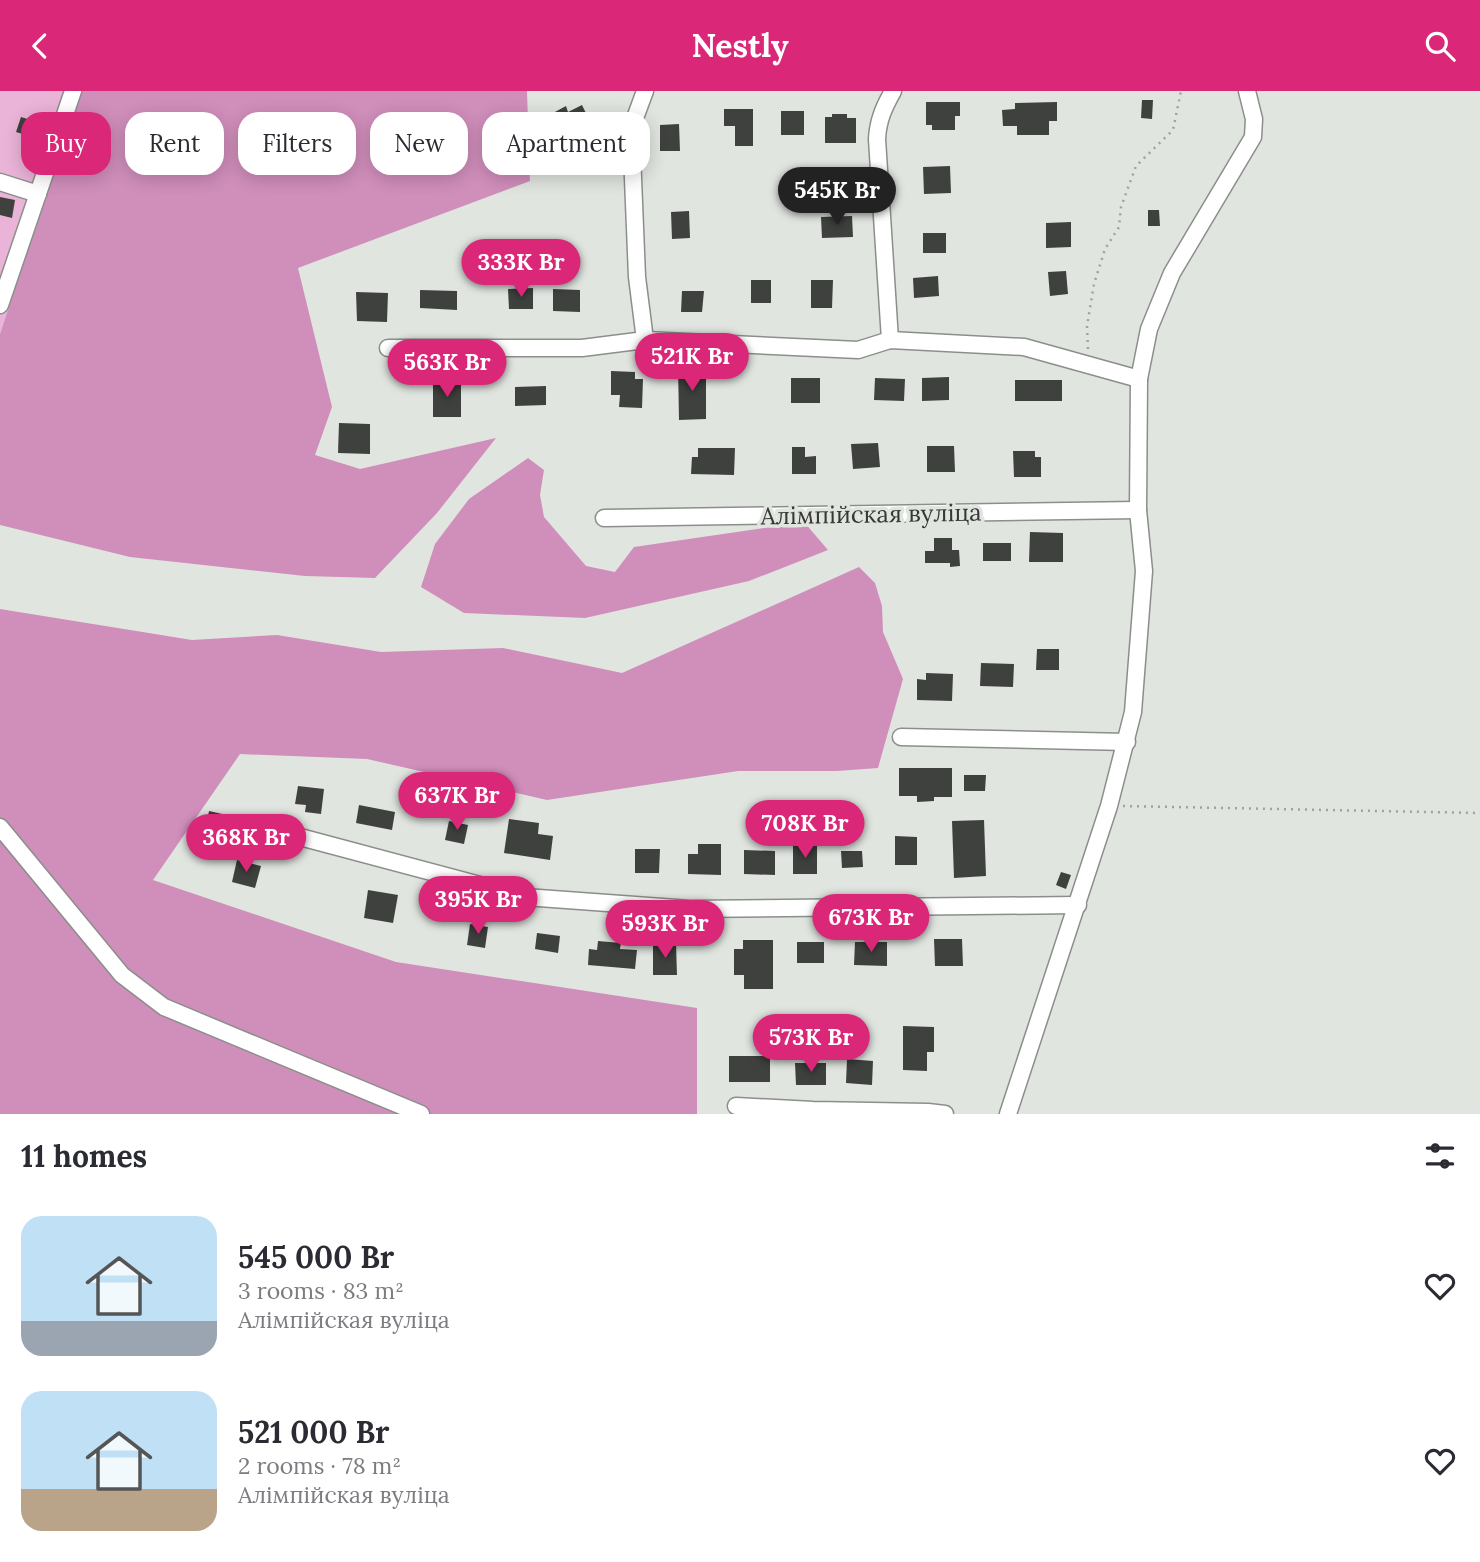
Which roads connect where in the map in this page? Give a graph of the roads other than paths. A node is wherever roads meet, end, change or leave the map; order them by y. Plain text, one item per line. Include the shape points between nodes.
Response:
1 (73, 91) edge
2 (645, 91) edge
3 (894, 91) edge
4 (1247, 91) edge
5 (0, 182) edge
6 (38, 194) junction
7 (0, 305) edge
8 (645, 340) junction
9 (890, 340) junction
10 (388, 348) dead end
11 (1139, 379) junction
12 (1138, 510) junction
13 (604, 518) dead end
14 (901, 737) dead end
15 (1127, 742) junction
16 (0, 827) edge
17 (285, 833) dead end
18 (1079, 905) junction
19 (736, 1106) dead end
20 (421, 1114) edge
21 (945, 1114) edge
22 (1008, 1114) edge

1 - 6 street
2 - 8 street via 631,129 637,277
3 - 9 street via 881,116 877,139
4 - 11 street via 1253,137 1172,273 1149,328
5 - 6 street
6 - 7 street
8 - 9 street via 858,350
8 - 10 street via 582,348
9 - 11 street via 1024,347
11 - 12 street
12 - 13 street, Алімпійская вуліца
12 - 15 street via 1144,571
14 - 15 street
15 - 18 street
16 - 20 street via 122,975 164,1007
17 - 18 street via 525,897 691,909
18 - 22 street
19 - 21 street

